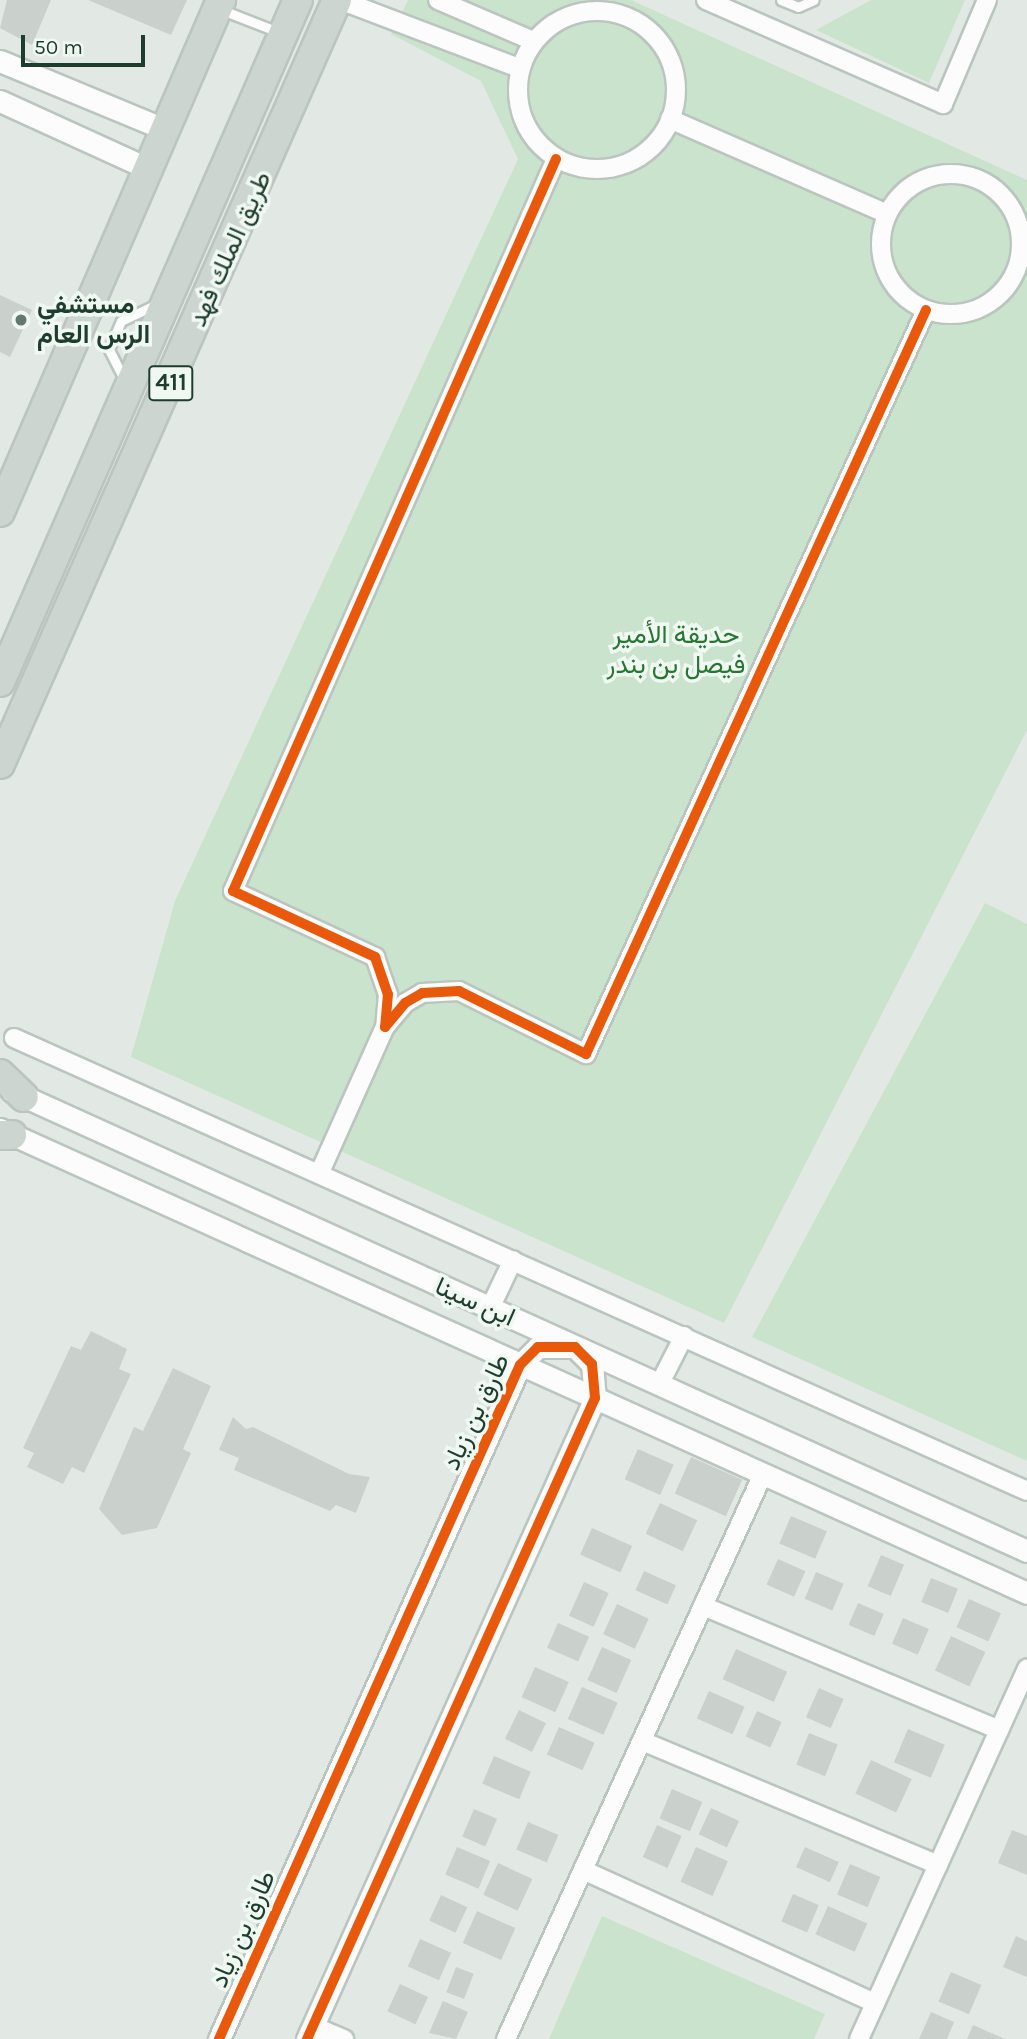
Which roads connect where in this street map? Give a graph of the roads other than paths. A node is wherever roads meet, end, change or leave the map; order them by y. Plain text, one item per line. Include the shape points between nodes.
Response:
1 (298, 0) edge
2 (339, 0) edge
3 (438, 0) edge
4 (706, 0) edge
5 (781, 0) edge
6 (814, 0) edge
7 (987, 0) edge
8 (219, 4) edge
9 (392, 8) edge
10 (284, 34) junction
11 (533, 41) junction
12 (0, 61) edge
13 (519, 68) junction
14 (0, 101) edge
15 (670, 119) junction
16 (164, 129) junction
17 (556, 159) junction
18 (147, 168) junction
19 (887, 214) junction
20 (926, 310) junction
21 (0, 512) edge
22 (0, 682) edge
23 (0, 764) edge
24 (385, 1027) junction
25 (13, 1038) dead end
26 (0, 1074) edge
27 (12, 1091) edge
28 (4, 1133) edge
29 (320, 1172) junction
30 (513, 1259) junction
31 (490, 1308) junction
32 (684, 1336) junction
33 (575, 1347) junction
34 (520, 1365) junction
35 (659, 1385) junction
36 (595, 1398) junction
37 (763, 1474) junction
38 (1027, 1492) edge
39 (1027, 1551) edge
40 (1027, 1593) edge
41 (703, 1606) junction
42 (1027, 1668) edge
43 (999, 1730) junction
44 (642, 1741) junction
45 (938, 1865) junction
46 (583, 1870) junction
47 (876, 2003) junction
48 (310, 2032) edge
49 (219, 2039) edge
50 (344, 2039) edge
51 (506, 2039) edge
52 (859, 2039) edge

1 - 10 main road, طريق الملك فهد / 411
2 - 9 street
2 - 23 main road, طريق الملك فهد / 411
3 - 11 street
4 - 7 street via 943,104
5 - 6 lane via 799,7
8 - 10 lane
8 - 16 main road
9 - 13 street
10 - 22 main road, طريق الملك فهد / 411
11 - 13 street
11 - 15 street via 553,23 577,12 604,10 630,17 667,52 675,77
12 - 16 street
13 - 17 street via 523,119
14 - 18 street
15 - 17 street via 652,147 631,162 581,168
15 - 19 street
16 - 18 main road
17 - 24 street via 233,891 375,957 388,994
18 - 21 main road
19 - 20 street via 880,246 884,269 896,289
19 - 20 street via 909,186 953,173 996,190 1012,208 1021,253 1000,295 959,315
20 - 24 street via 586,1054 458,991 422,993 405,1003
24 - 29 street
25 - 29 street
26 - 27 main road
27 - 31 street, ابن سينا
28 - 34 street, ابن سينا
29 - 30 street
30 - 31 street
30 - 32 street
31 - 33 street, ابن سينا
32 - 35 street
32 - 38 street
33 - 34 street, طارق بن زياد via 538,1347
33 - 35 street, ابن سينا
33 - 36 street via 592,1364
34 - 36 street, ابن سينا
34 - 49 street, طارق بن زياد
35 - 39 street, ابن سينا
36 - 37 street, ابن سينا
36 - 48 street
37 - 40 street, ابن سينا
37 - 41 street
41 - 43 street
41 - 44 street
42 - 43 street
43 - 45 street
44 - 45 street
44 - 46 street
45 - 47 street
46 - 47 street
46 - 51 street
47 - 52 street
48 - 50 street

